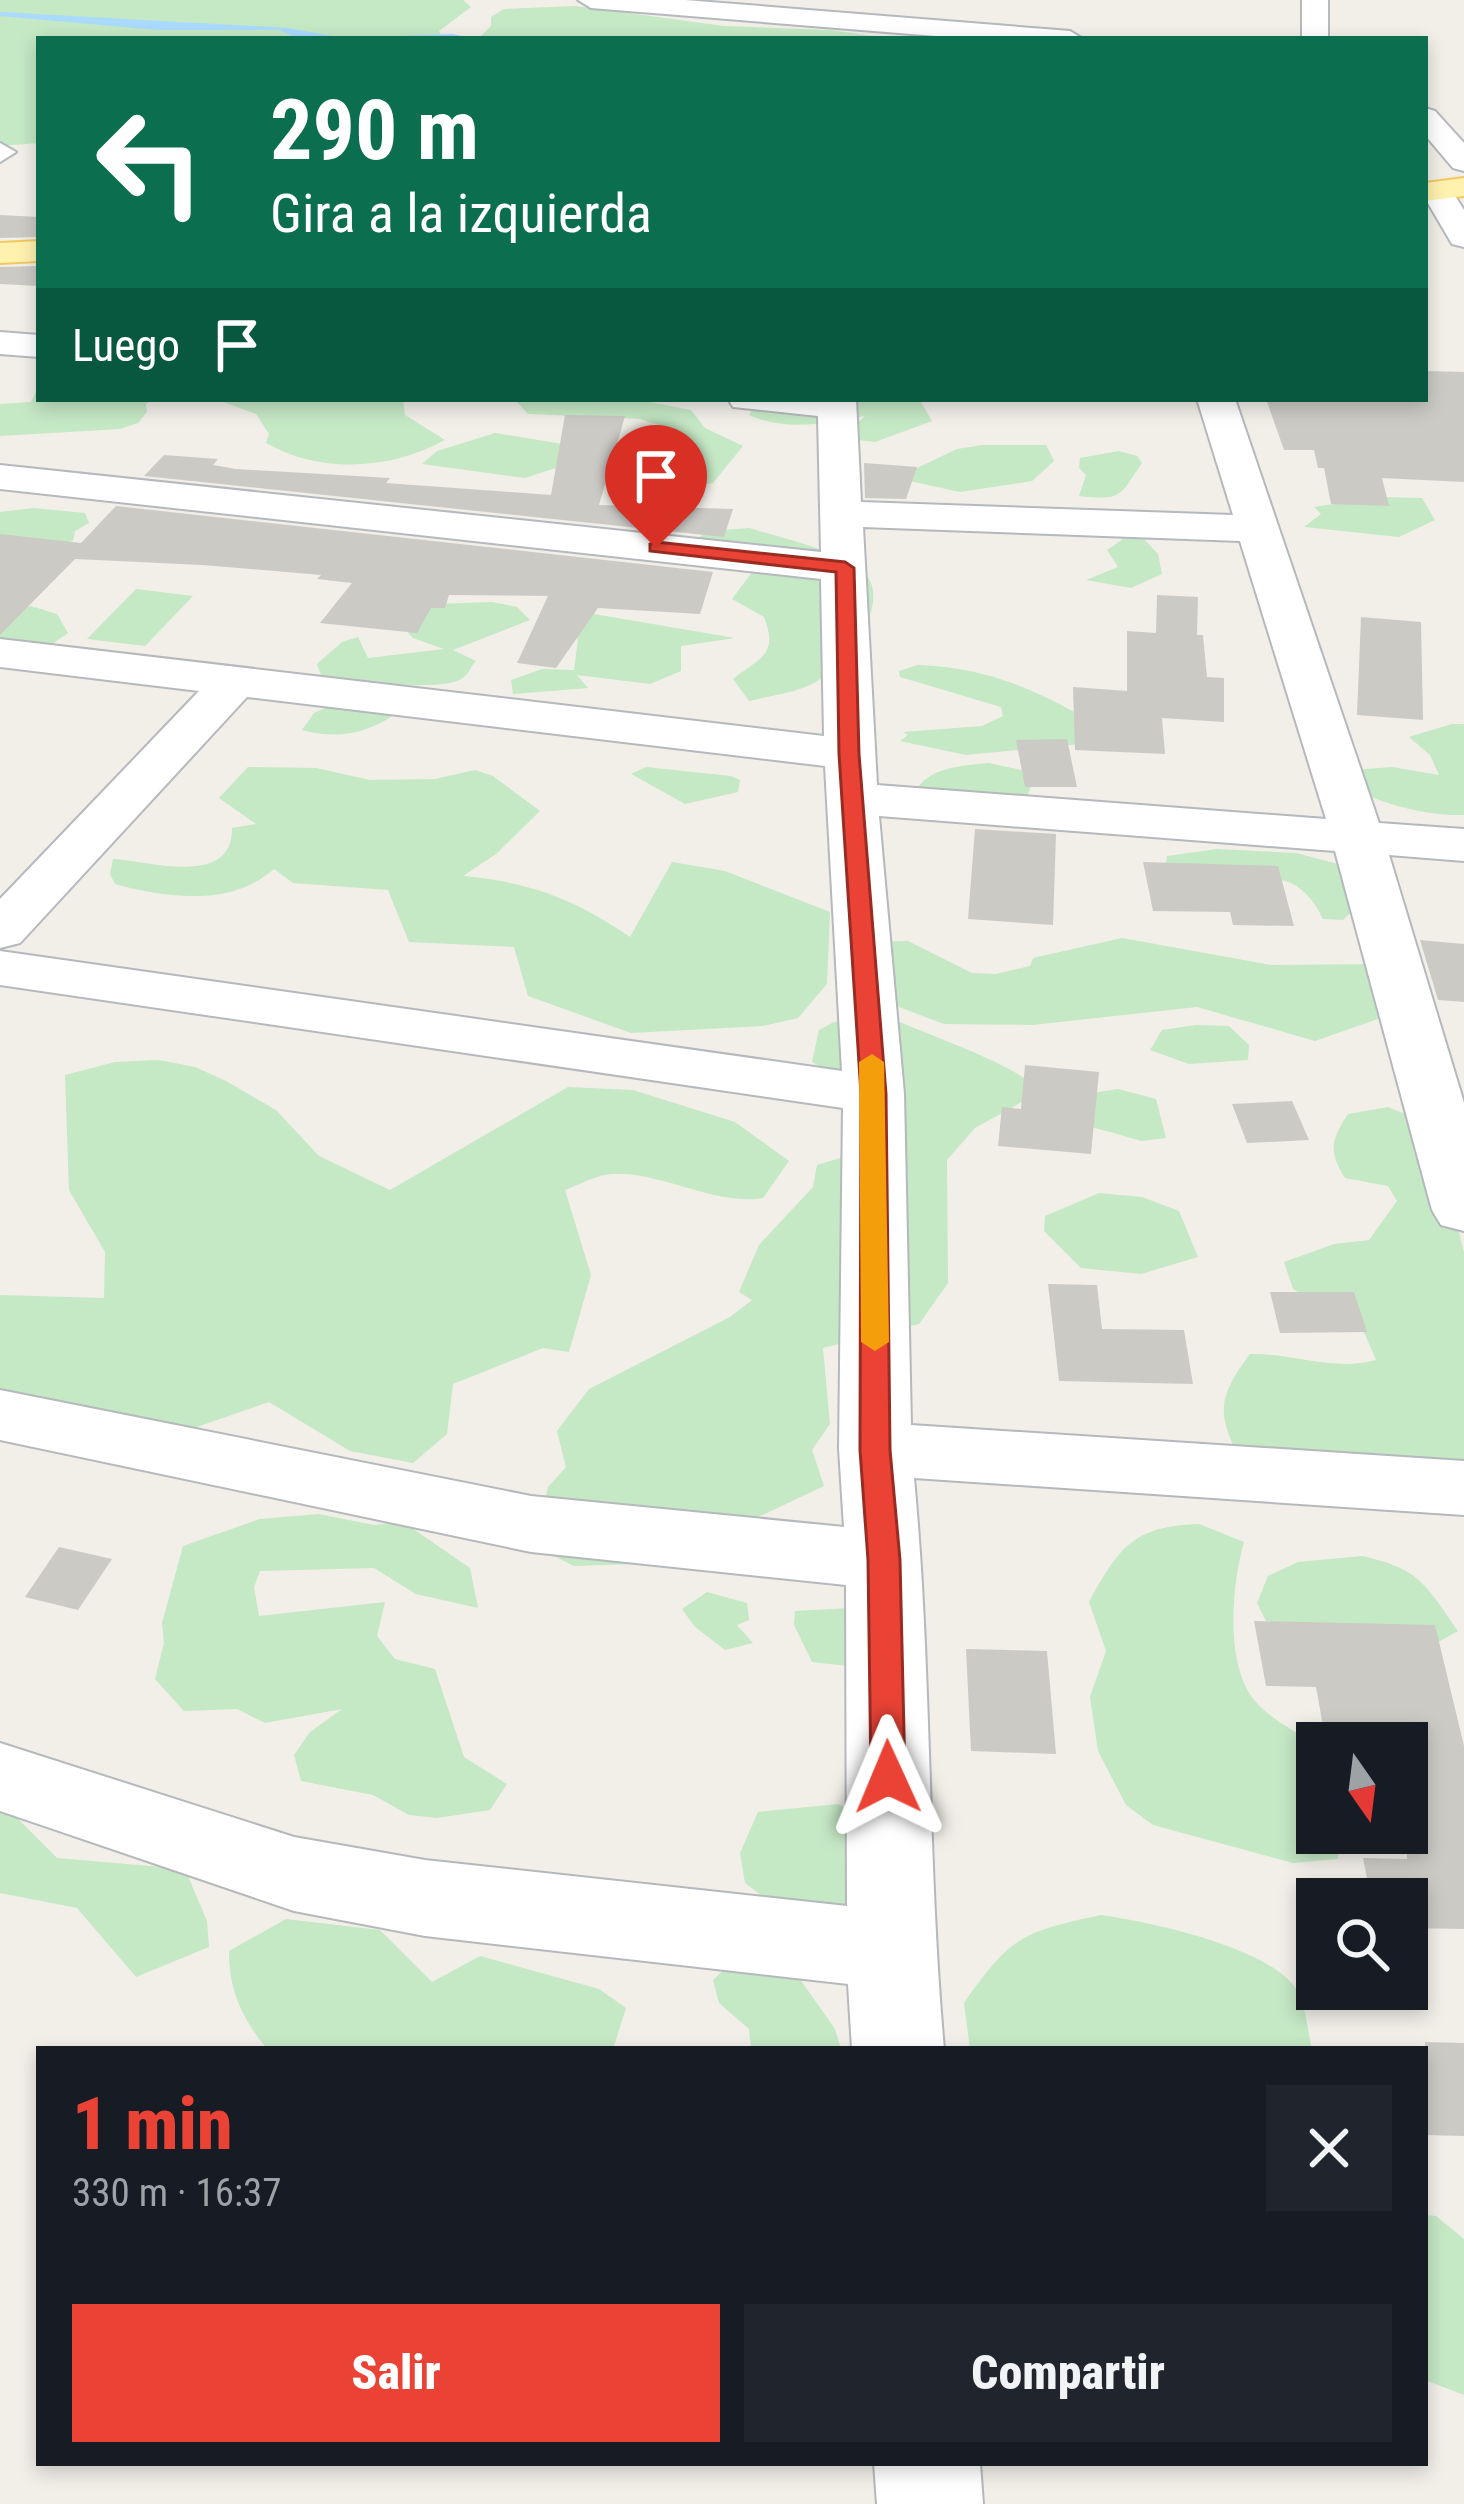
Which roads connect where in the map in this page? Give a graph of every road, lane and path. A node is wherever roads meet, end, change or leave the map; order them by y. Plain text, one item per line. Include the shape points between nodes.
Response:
1 (591, 0) edge
2 (1315, 0) edge
3 (643, 3) edge
4 (851, 10) edge
5 (1080, 32) edge
6 (1315, 36) edge
7 (1428, 120) edge
8 (1464, 162) edge
9 (1442, 190) edge
10 (1464, 237) edge
11 (0, 249) edge
12 (36, 250) edge
13 (0, 343) edge
14 (36, 346) edge
15 (836, 402) edge
16 (1217, 402) edge
17 (0, 477) edge
18 (1255, 529) junction
19 (842, 541) junction
20 (0, 653) edge
21 (235, 681) junction
22 (851, 777) junction
23 (1357, 836) junction
24 (1464, 844) edge
25 (0, 931) edge
26 (0, 968) edge
27 (874, 1094) junction
28 (1464, 1210) edge
29 (0, 1414) edge
30 (875, 1450) junction
31 (1464, 1488) edge
32 (884, 1560) junction
33 (0, 1777) edge
34 (892, 1950) junction
35 (898, 2046) edge
36 (927, 2466) edge
37 (930, 2504) edge

1 - 3 street
2 - 6 street
3 - 4 street
4 - 5 street
7 - 8 street
9 - 10 street
11 - 12 main road
13 - 14 street
15 - 19 street
16 - 18 street
17 - 19 street
18 - 19 street
18 - 23 street
19 - 22 street
20 - 21 street
21 - 22 street
21 - 25 street
22 - 23 street
22 - 27 street
23 - 24 street
23 - 28 street
26 - 27 street
27 - 30 street
29 - 32 street via 531,1524
30 - 31 street
30 - 32 street
32 - 34 street
33 - 34 street via 294,1874 425,1898
34 - 35 street
36 - 37 street

